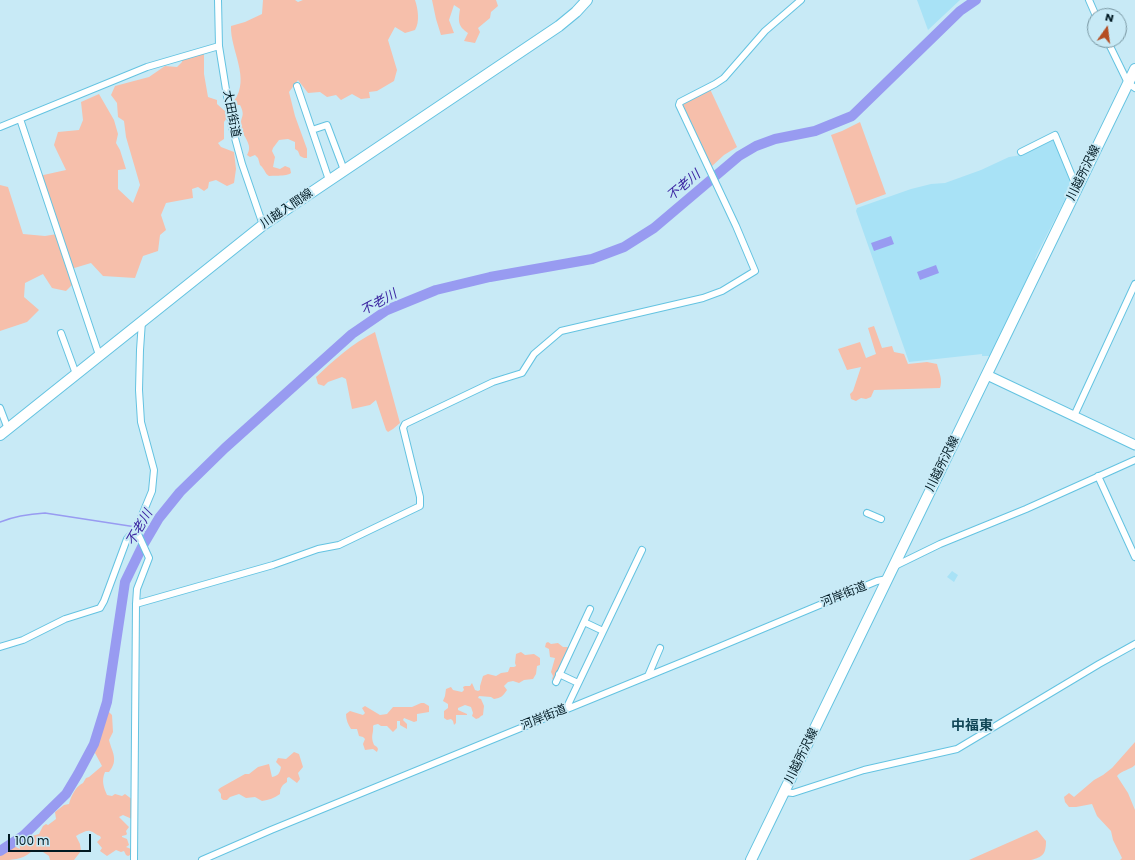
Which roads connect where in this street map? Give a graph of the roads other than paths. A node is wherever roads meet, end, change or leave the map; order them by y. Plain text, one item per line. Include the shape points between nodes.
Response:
1 (218, 0) edge
2 (587, 0) edge
3 (802, 0) edge
4 (219, 46) junction
5 (1111, 48) edge
6 (1135, 69) edge
7 (1132, 85) edge
8 (297, 86) dead end
9 (20, 119) junction
10 (0, 128) edge
11 (312, 130) junction
12 (1021, 152) dead end
13 (344, 170) junction
14 (329, 180) junction
15 (1079, 184) junction
16 (263, 224) junction
17 (1135, 284) edge
18 (142, 321) junction
19 (61, 333) dead end
20 (99, 355) junction
21 (76, 374) junction
22 (986, 375) junction
23 (0, 408) edge
24 (1074, 416) junction
25 (4, 432) edge
26 (1135, 445) edge
27 (1135, 460) edge
28 (1098, 476) junction
29 (867, 513) dead end
30 (881, 519) dead end
31 (138, 534) junction
32 (642, 550) dead end
33 (1135, 557) edge
34 (893, 566) junction
35 (887, 579) junction
36 (136, 604) junction
37 (590, 609) dead end
38 (584, 622) junction
39 (603, 631) junction
40 (1135, 644) edge
41 (0, 647) edge
42 (660, 648) dead end
43 (560, 674) junction
44 (648, 676) junction
45 (556, 682) dead end
46 (578, 683) junction
47 (566, 709) junction
48 (784, 792) junction
49 (134, 860) edge
50 (202, 860) edge
51 (751, 860) edge

1 - 4 street, 大田街道
2 - 13 main road, 川越入間線 via 559,26
3 - 36 street via 765,31 724,78 678,104 755,271 722,291 703,298 560,331 534,354 522,373 493,382 405,424 403,428 420,506 339,544
4 - 9 street via 147,66
4 - 16 street, 大田街道 via 232,127
5 - 7 street
6 - 7 main road, 川越所沢線
7 - 15 main road, 川越所沢線
8 - 11 street
9 - 10 street
9 - 20 street
11 - 13 street via 327,124
11 - 14 street
12 - 15 street via 1055,135 1074,181
13 - 14 main road, 川越入間線
14 - 16 main road, 川越入間線
15 - 22 main road, 川越所沢線
16 - 18 main road, 川越入間線
17 - 24 street
18 - 20 main road, 川越入間線
18 - 31 street via 139,390 141,422 154,470 152,491 138,525
19 - 21 street
20 - 21 main road, 川越入間線
21 - 25 main road, 川越入間線
22 - 24 street
22 - 34 main road, 川越所沢線
23 - 25 street
24 - 26 street
27 - 28 street
28 - 33 street
28 - 34 street
29 - 30 street
31 - 36 street via 149,558 137,589
31 - 41 street via 132,533 127,539 100,608 65,619 23,640
32 - 39 street
34 - 35 main road, 川越所沢線
35 - 44 street, 河岸街道
35 - 48 main road, 川越所沢線
36 - 49 street
37 - 38 street
38 - 39 street
38 - 43 street
39 - 46 street
40 - 48 street via 957,749 864,770 793,793
42 - 44 street
43 - 45 street
43 - 46 street
44 - 47 street, 河岸街道
46 - 47 street
47 - 50 street, 河岸街道
48 - 51 main road, 川越所沢線

